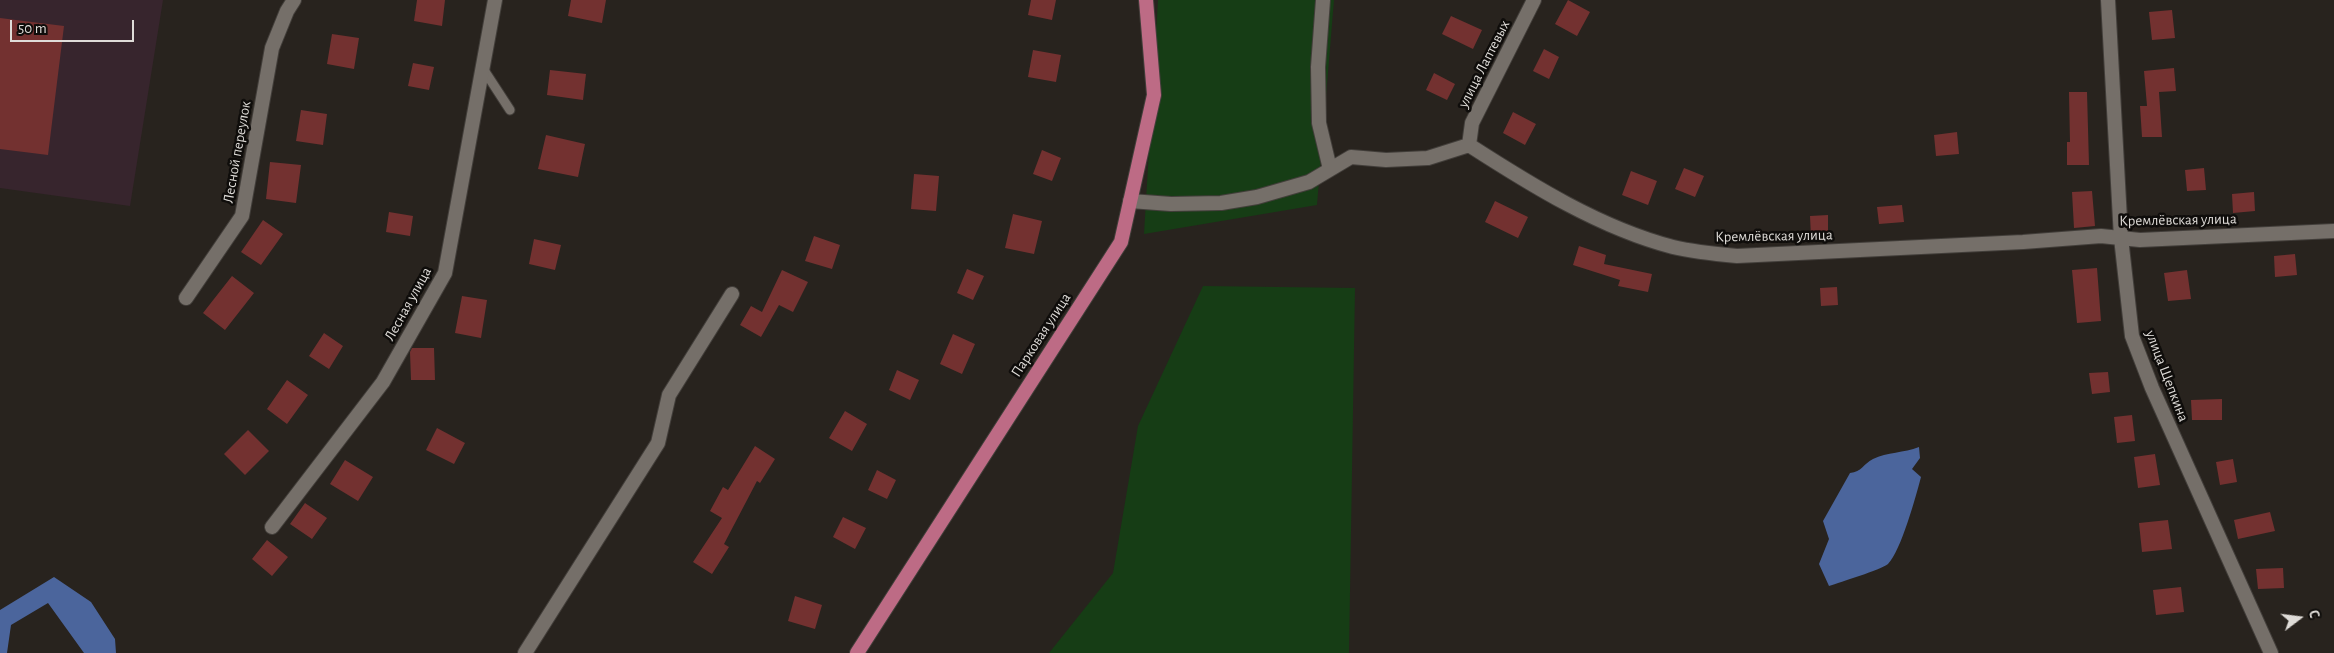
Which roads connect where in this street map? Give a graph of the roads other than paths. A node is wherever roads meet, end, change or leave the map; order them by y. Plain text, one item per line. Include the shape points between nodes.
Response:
1 (294, 0) edge
2 (495, 0) edge
3 (1146, 0) edge
4 (1323, 0) edge
5 (1534, 0) edge
6 (2108, 0) edge
7 (482, 67) junction
8 (510, 110) dead end
9 (1469, 145) junction
10 (1330, 169) junction
11 (1130, 201) junction
12 (2334, 231) edge
13 (2120, 238) junction
14 (732, 294) dead end
15 (186, 298) dead end
16 (272, 527) dead end
17 (526, 653) edge
18 (857, 653) edge
19 (2271, 653) edge

1 - 15 street, Лесной переулок via 272,48 242,216
2 - 7 street, Лесная улица
3 - 11 main road, Парковая улица via 1154,95
4 - 10 street via 1318,68 1320,123
5 - 9 street, улица Лаптевых via 1472,123
6 - 13 street, улица Щепкина
7 - 8 lane
7 - 16 street, Лесная улица via 445,273 382,382
9 - 10 street via 1428,158 1351,158
9 - 13 street, Кремлёвская улица via 1591,216 1637,236 1703,253 1737,256 2101,236
10 - 11 street via 1309,182 1230,202 1171,204
11 - 18 main road, Парковая улица via 1121,242
12 - 13 street, Кремлёвская улица via 2140,240
13 - 19 street, улица Щепкина via 2132,336 2152,388
14 - 17 street via 670,396 658,443

